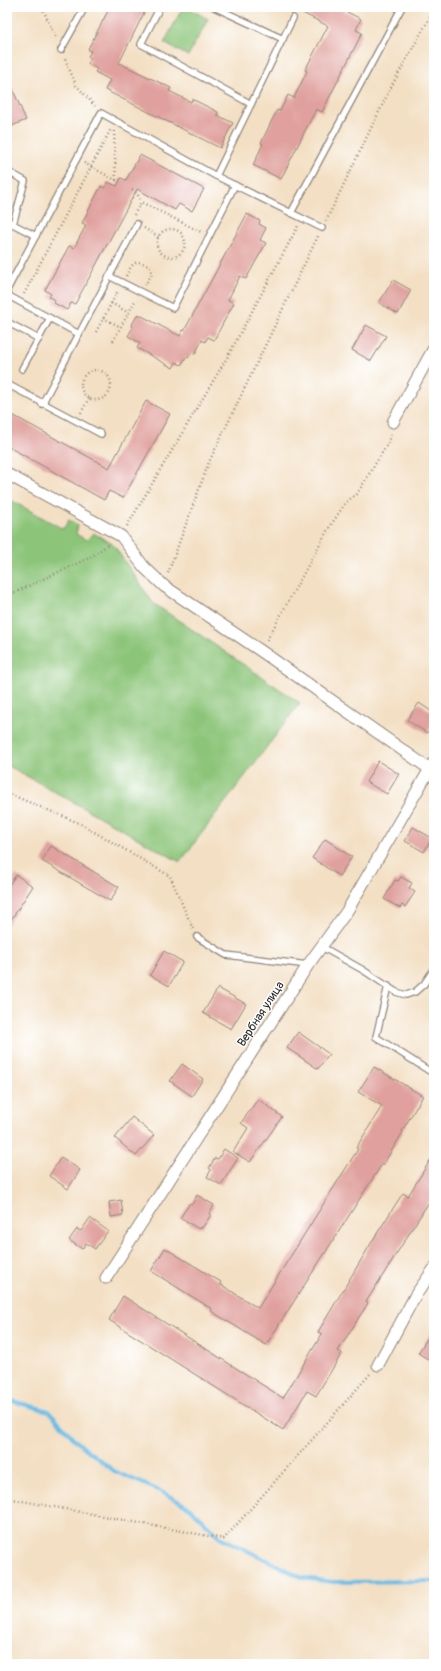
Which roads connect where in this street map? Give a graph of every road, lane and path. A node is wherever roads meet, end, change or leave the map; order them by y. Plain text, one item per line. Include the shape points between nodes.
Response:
1 (42, 7) edge
2 (85, 7) edge
3 (160, 7) edge
4 (214, 7) edge
5 (402, 7) edge
6 (434, 10) edge
7 (293, 18) dead end
8 (283, 39) junction
9 (61, 50) junction
10 (251, 104) junction
11 (101, 113) junction
12 (116, 121) junction
13 (76, 159) junction
14 (91, 167) junction
15 (7, 171) edge
16 (216, 176) junction
17 (235, 185) junction
18 (132, 190) dead end
19 (141, 202) junction
20 (291, 213) junction
21 (302, 219) junction
22 (7, 220) edge
23 (131, 221) dead end
24 (13, 224) junction
25 (137, 224) dead end
26 (322, 228) junction
27 (36, 236) junction
28 (209, 236) junction
29 (184, 249) joint
30 (109, 276) junction
31 (122, 283) junction
32 (7, 290) edge
33 (140, 292) junction
34 (7, 295) edge
35 (20, 302) junction
36 (111, 303) junction
37 (129, 313) junction
38 (50, 318) junction
39 (104, 318) junction
40 (7, 322) edge
41 (121, 327) junction
42 (96, 332) dead end
43 (79, 334) junction
44 (39, 339) junction
45 (113, 341) dead end
46 (434, 348) edge
47 (22, 369) dead end
48 (7, 384) edge
49 (89, 398) junction
50 (42, 404) junction
51 (77, 421) junction
52 (393, 422) joint
53 (101, 434) dead end
54 (7, 474) edge
55 (121, 536) junction
56 (164, 586) junction
57 (7, 596) edge
58 (261, 651) junction
59 (432, 768) edge
60 (7, 793) edge
61 (197, 937) joint
62 (322, 947) junction
63 (308, 965) junction
64 (434, 970) edge
65 (388, 986) junction
66 (434, 1074) edge
67 (434, 1269) edge
68 (106, 1278) dead end
69 (378, 1365) joint
70 (7, 1498) edge

1 - 9 path
2 - 9 lane
3 - 10 lane via 141,44
4 - 8 lane
5 - 20 lane
6 - 26 path via 392,85
7 - 8 lane
8 - 10 lane
9 - 11 path via 76,85
10 - 16 lane
11 - 12 lane
11 - 13 lane
12 - 14 path
12 - 14 path via 114,133 117,181
12 - 16 lane
13 - 14 path
13 - 27 lane
14 - 35 path
15 - 24 lane via 25,181
16 - 17 lane
17 - 20 lane
17 - 28 lane
18 - 19 path via 137,193
19 - 23 path
19 - 28 path
20 - 21 lane
21 - 26 lane
21 - 55 path via 228,356
22 - 24 lane
24 - 27 lane
25 - 30 lane
26 - 56 path via 209,462
27 - 32 lane
28 - 33 lane via 173,308
29 - 29 path via 185,239 178,231 167,230 159,237 158,248 165,256 176,257
30 - 31 lane
30 - 43 lane
31 - 33 lane
31 - 33 path via 132,264 142,262 150,267 152,274
31 - 36 path
33 - 37 path
34 - 35 lane
35 - 38 lane
36 - 37 path
36 - 39 path
37 - 41 path
38 - 43 lane
38 - 44 lane
39 - 41 path
39 - 42 path
40 - 44 lane
41 - 45 path
43 - 50 lane
44 - 47 lane
46 - 52 street
48 - 50 lane
49 - 49 path via 101,399 109,391 110,380 102,372 91,371 83,378 82,390
49 - 51 path
50 - 51 lane
51 - 53 lane
52 - 58 path via 388,443 357,494 346,502 327,531
54 - 55 street
55 - 56 street via 144,567
55 - 57 path via 91,557
56 - 58 street
58 - 59 street
59 - 62 street, Вербная улица via 347,912
60 - 61 path via 79,823 170,876
61 - 63 lane via 226,955
62 - 63 street, Вербная улица
62 - 65 lane
63 - 68 street, Вербная улица
64 - 65 lane via 415,992 406,995
65 - 66 lane via 376,1037
67 - 69 street via 415,1296
69 - 70 path via 224,1539

